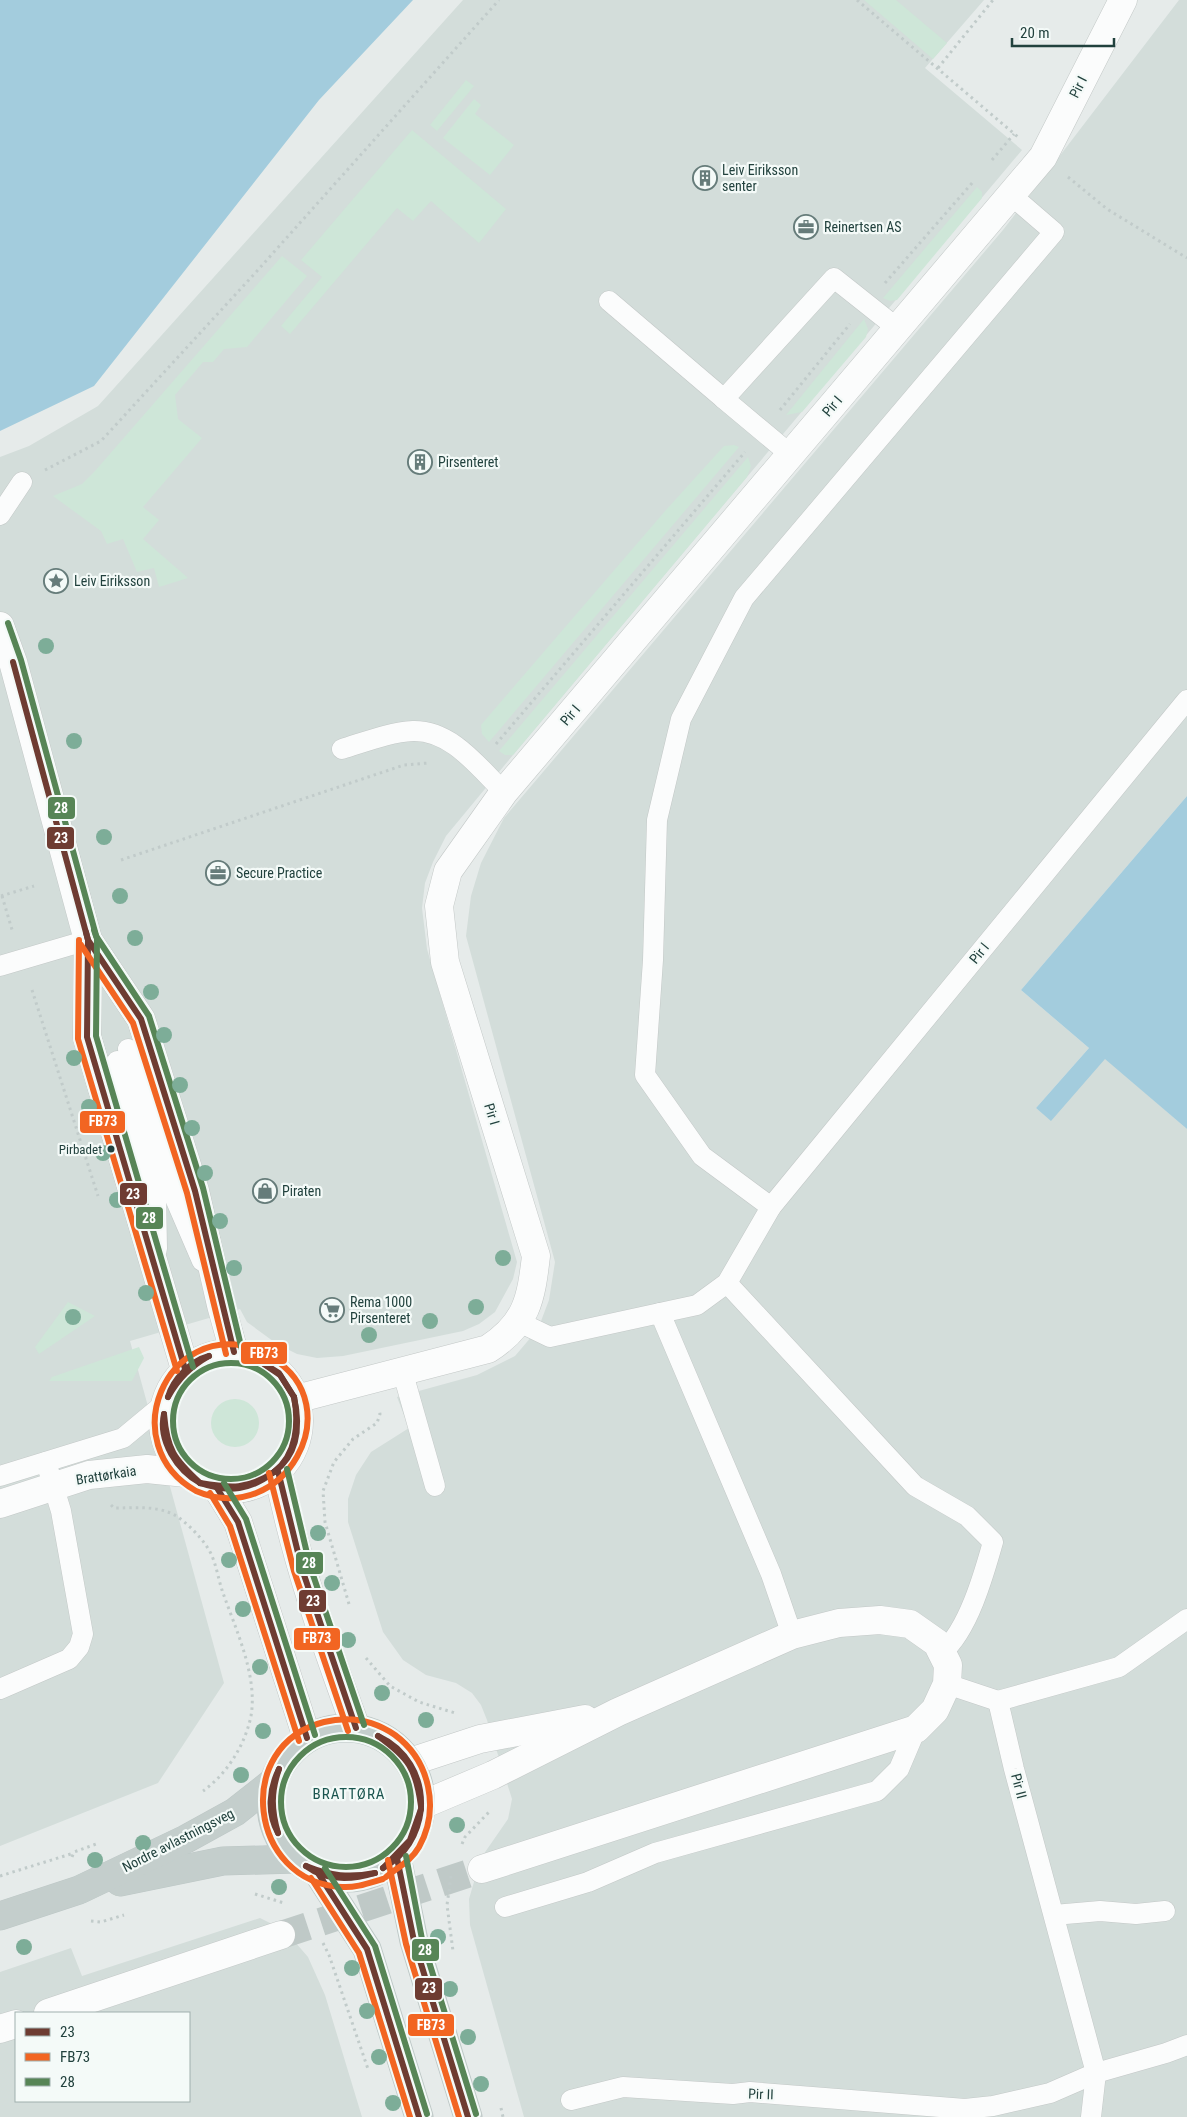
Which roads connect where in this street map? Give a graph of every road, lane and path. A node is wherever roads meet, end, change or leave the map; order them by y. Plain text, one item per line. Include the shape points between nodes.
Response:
1 (499, 0) edge
2 (857, 0) edge
3 (993, 0) edge
4 (1123, 0) edge
5 (938, 68) junction
6 (1014, 134) junction
7 (1043, 157) junction
8 (992, 160) dead end
9 (1011, 195) junction
10 (1187, 258) edge
11 (609, 301) dead end
12 (896, 328) junction
13 (724, 399) junction
14 (745, 452) dead end
15 (790, 455) junction
16 (22, 482) joint
17 (0, 515) edge
18 (0, 626) edge
19 (1187, 700) edge
20 (342, 749) dead end
21 (436, 764) dead end
22 (483, 771) junction
23 (504, 792) junction
24 (121, 860) dead end
25 (34, 886) dead end
26 (1, 896) edge
27 (14, 937) dead end
28 (88, 940) junction
29 (0, 966) edge
30 (32, 990) dead end
31 (98, 1197) dead end
32 (771, 1207) junction
33 (157, 1272) junction
34 (727, 1283) junction
35 (221, 1304) junction
36 (660, 1314) junction
37 (519, 1322) junction
38 (234, 1352) junction
39 (185, 1369) junction
40 (402, 1370) junction
41 (296, 1399) junction
42 (164, 1404) junction
43 (379, 1405) dead end
44 (278, 1471) junction
45 (186, 1473) junction
46 (50, 1474) junction
47 (0, 1476) edge
48 (435, 1486) dead end
49 (217, 1488) junction
50 (107, 1502) dead end
51 (0, 1504) edge
52 (351, 1611) dead end
53 (1187, 1619) edge
54 (792, 1635) junction
55 (364, 1651) dead end
56 (942, 1652) junction
57 (947, 1684) junction
58 (0, 1689) edge
59 (998, 1701) junction
60 (618, 1712) junction
61 (460, 1718) dead end
62 (356, 1728) junction
63 (916, 1729) junction
64 (307, 1738) junction
65 (410, 1762) junction
66 (273, 1782) junction
67 (199, 1794) dead end
68 (422, 1805) junction
69 (491, 1805) dead end
70 (107, 1840) dead end
71 (462, 1845) dead end
72 (74, 1852) junction
73 (398, 1858) junction
74 (296, 1859) junction
75 (70, 1862) dead end
76 (482, 1869) tunnel mouth
77 (451, 1871) dead end
78 (318, 1873) junction
79 (0, 1876) edge
80 (79, 1890) junction
81 (505, 1907) dead end
82 (1165, 1911) dead end
83 (1054, 1915) junction
84 (0, 1916) edge
85 (281, 1934) tunnel mouth
86 (455, 1960) dead end
87 (51, 2012) edge
88 (15, 2024) edge
89 (0, 2029) edge
90 (1187, 2045) edge
91 (1096, 2073) junction
92 (498, 2098) dead end
93 (571, 2100) dead end
94 (419, 2117) edge
95 (468, 2117) edge
96 (503, 2117) edge
97 (1091, 2117) edge

1 - 16 path via 101,441
2 - 5 path
3 - 5 path
4 - 7 street, Pir I
5 - 6 path
6 - 7 path
6 - 8 path
7 - 9 street, Pir I
7 - 10 path via 1107,209
9 - 12 street, Pir I
9 - 32 lane via 1054,232 744,598 681,719 657,820 653,960 645,1075 702,1156
11 - 13 lane
12 - 13 lane via 834,278
12 - 15 street, Pir I
13 - 15 lane
14 - 22 path via 494,746
15 - 23 street, Pir I
16 - 17 lane
18 - 28 street
19 - 32 lane, Pir I
20 - 22 lane via 414,731 446,738
21 - 24 path via 404,766
22 - 23 lane
23 - 37 street, Pir I via 448,871 439,906 444,962 536,1256 532,1293
25 - 26 path
26 - 27 path
28 - 29 lane
28 - 33 street via 87,1037
28 - 35 street via 142,1019 195,1192
30 - 31 path
32 - 34 lane, Pir I
33 - 35 lane via 156,1193 121,1051 171,1189
33 - 39 street
34 - 36 lane via 697,1305
34 - 56 lane via 914,1486 967,1516 993,1542 980,1587 952,1644
35 - 38 street
36 - 37 lane via 550,1336
36 - 54 lane via 767,1564
37 - 40 street, Pir I via 506,1337 488,1349
38 - 39 street via 216,1354
38 - 41 street via 254,1357 272,1367 286,1381
39 - 42 street via 172,1385
40 - 41 street, Pir I
40 - 48 lane
41 - 44 street via 297,1437 290,1455
42 - 45 street via 163,1435 172,1456
42 - 46 lane via 122,1438
43 - 52 path via 376,1423 353,1439 334,1462 323,1491 324,1522
44 - 49 street via 260,1483 239,1489
44 - 62 street via 288,1521 319,1628
45 - 46 street, Brattørkaia via 147,1469 89,1475
45 - 49 street via 200,1483
46 - 47 lane
46 - 51 street, Brattørkaia
46 - 58 lane via 61,1511 83,1634 69,1659
49 - 64 street via 238,1522
50 - 67 path via 114,1508 154,1508 176,1516 194,1530 210,1551 242,1652 250,1680 251,1715 241,1749 214,1783
53 - 59 lane via 1119,1667
54 - 56 street via 839,1623 880,1620 910,1624 937,1643
54 - 60 street
55 - 61 path via 390,1686 419,1702 454,1711
56 - 57 street via 948,1665
57 - 59 lane
57 - 63 street via 935,1710
59 - 83 lane, Pir II
60 - 65 street via 480,1739
60 - 68 street via 493,1775
62 - 64 highway via 331,1728
62 - 65 highway via 377,1734 396,1745
63 - 76 street
63 - 81 lane via 899,1769 877,1791 655,1853 588,1882
64 - 66 highway via 280,1765
65 - 68 highway via 419,1782
66 - 74 highway via 270,1804 273,1824 282,1843
66 - 80 highway, Nordre avlastningsveg via 235,1812
68 - 73 highway via 419,1825
69 - 71 path via 490,1812 465,1837
70 - 72 path
72 - 75 path
72 - 79 path
73 - 78 highway via 380,1871 360,1877 339,1878
73 - 95 highway via 414,1941
74 - 78 highway
74 - 80 highway, Nordre avlastningsveg via 223,1861
77 - 86 path via 447,1905
78 - 94 highway via 367,1948
80 - 84 highway, Nordre avlastningsveg
82 - 83 lane
83 - 91 lane, Pir II
85 - 87 street
88 - 89 street
90 - 91 lane, Pir II
91 - 93 lane, Pir II via 1050,2093 966,2109 750,2092 733,2094 623,2087
91 - 97 lane
92 - 96 path

